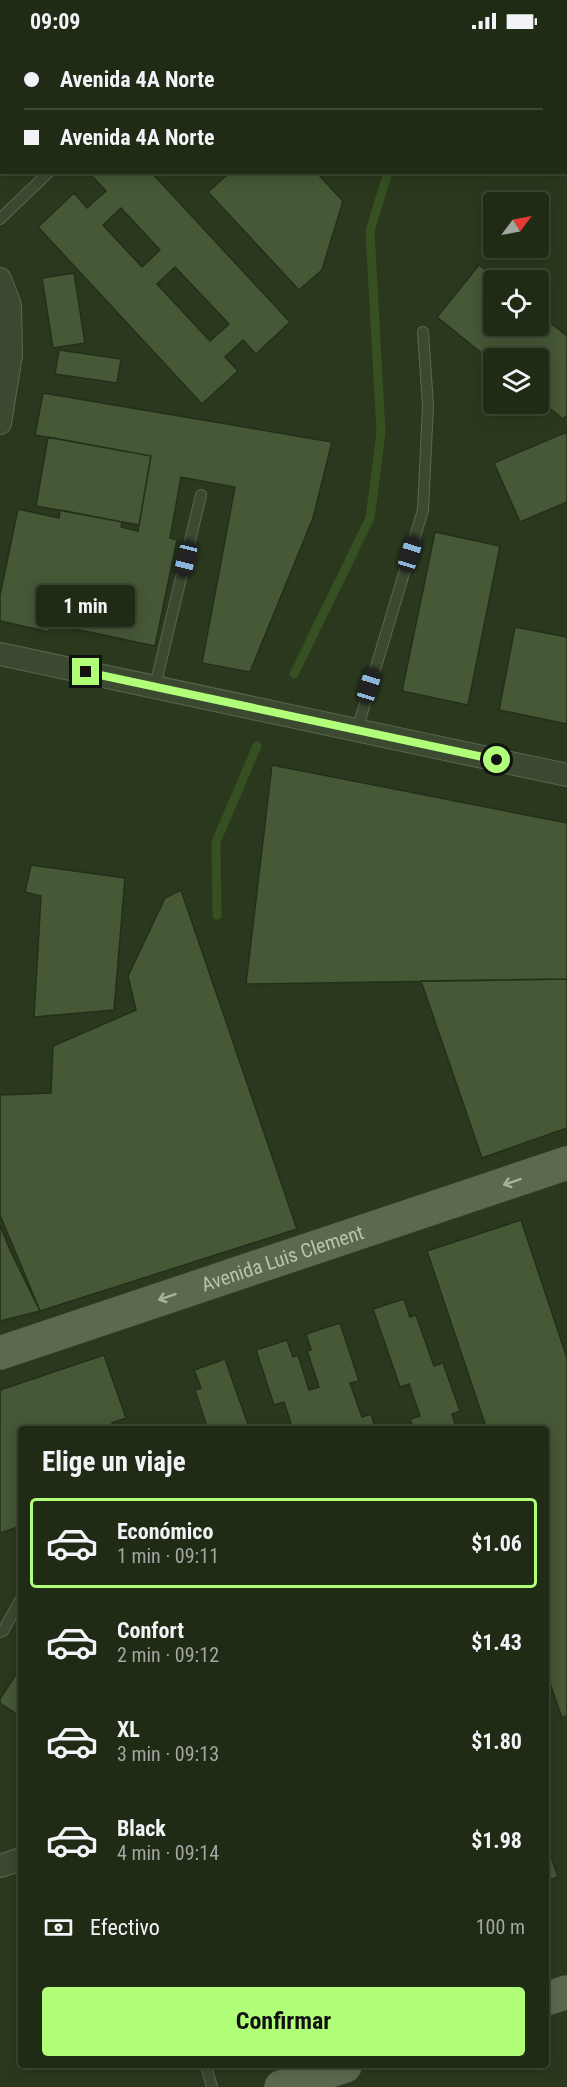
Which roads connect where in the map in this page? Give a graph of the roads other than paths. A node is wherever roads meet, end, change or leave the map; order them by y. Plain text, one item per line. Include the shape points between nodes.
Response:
1 (47, 174) edge
2 (0, 219) edge
3 (0, 279) edge
4 (423, 332) dead end
5 (0, 423) edge
6 (201, 495) dead end
7 (0, 654) edge
8 (155, 687) junction
9 (357, 730) junction
10 (567, 775) edge
11 (567, 1163) edge
12 (0, 1353) edge
13 (18, 1604) edge
14 (0, 1632) edge
15 (18, 1860) edge
16 (0, 1866) edge
17 (567, 1992) edge
18 (549, 1998) edge
19 (207, 2068) edge
20 (332, 2068) edge
21 (312, 2071) edge
22 (212, 2087) edge
23 (281, 2087) edge

1 - 2 lane
3 - 5 street via 10,305 11,355
4 - 9 lane via 428,406 423,510
6 - 8 lane
7 - 8 street
8 - 9 street
9 - 10 street
11 -> 12 main road, Avenida Luis Clement
13 - 14 lane
15 - 16 street
17 - 18 main road
19 - 22 lane
20 - 21 main road
21 - 23 main road

